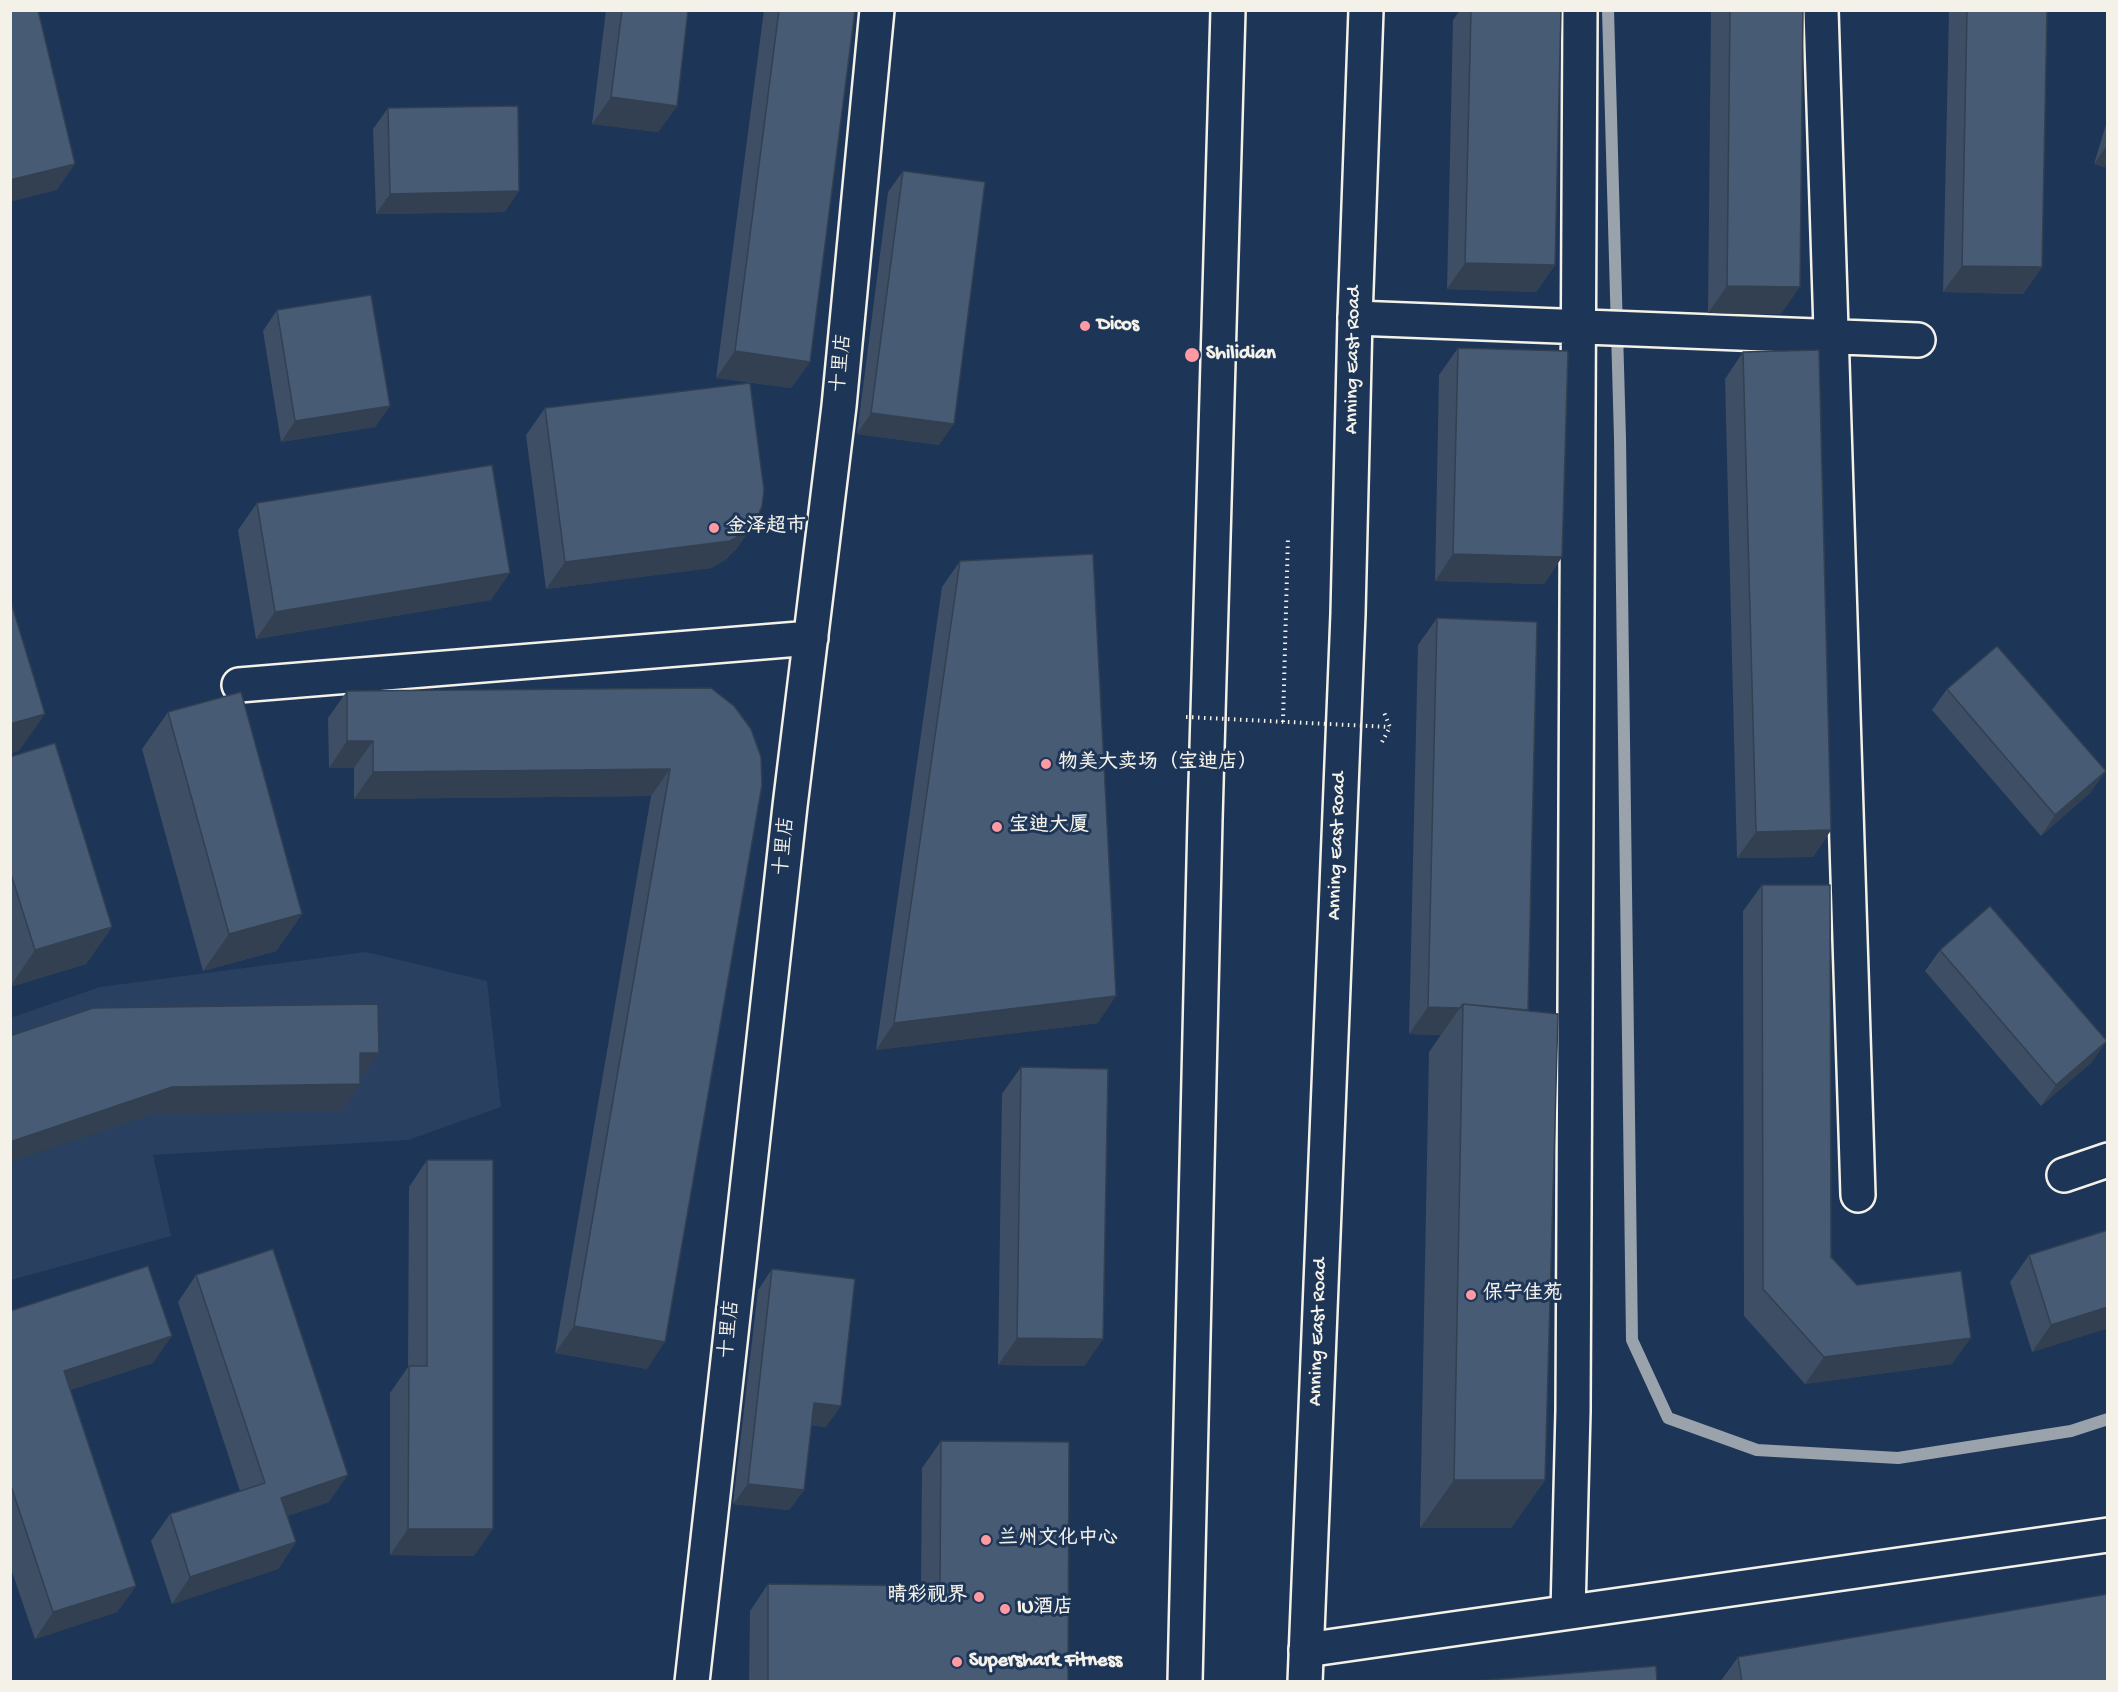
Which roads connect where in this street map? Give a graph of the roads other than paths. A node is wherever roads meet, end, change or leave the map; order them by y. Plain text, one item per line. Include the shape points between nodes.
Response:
1 (877, 10) edge
2 (1228, 10) edge
3 (1366, 10) edge
4 (1580, 10) edge
5 (1821, 10) edge
6 (1355, 318) junction
7 (1584, 327) junction
8 (1831, 337) junction
9 (1918, 340) dead end
10 (811, 638) junction
11 (239, 686) dead end
12 (2108, 1160) edge
13 (2064, 1175) dead end
14 (1858, 1195) dead end
15 (2108, 1535) edge
16 (1568, 1612) junction
17 (1305, 1666) edge
18 (692, 1682) edge
19 (1185, 1682) edge

1 - 10 street, 十里店
2 - 19 street
3 - 6 street, Anning East Road
4 - 7 street
5 - 8 street
6 - 7 street
6 - 17 street, Anning East Road via 1348,614
7 - 8 street
7 - 16 street
8 - 9 street
8 - 14 street
10 - 11 street
10 - 18 street, 十里店
12 - 13 street
15 - 16 street
16 - 17 street

